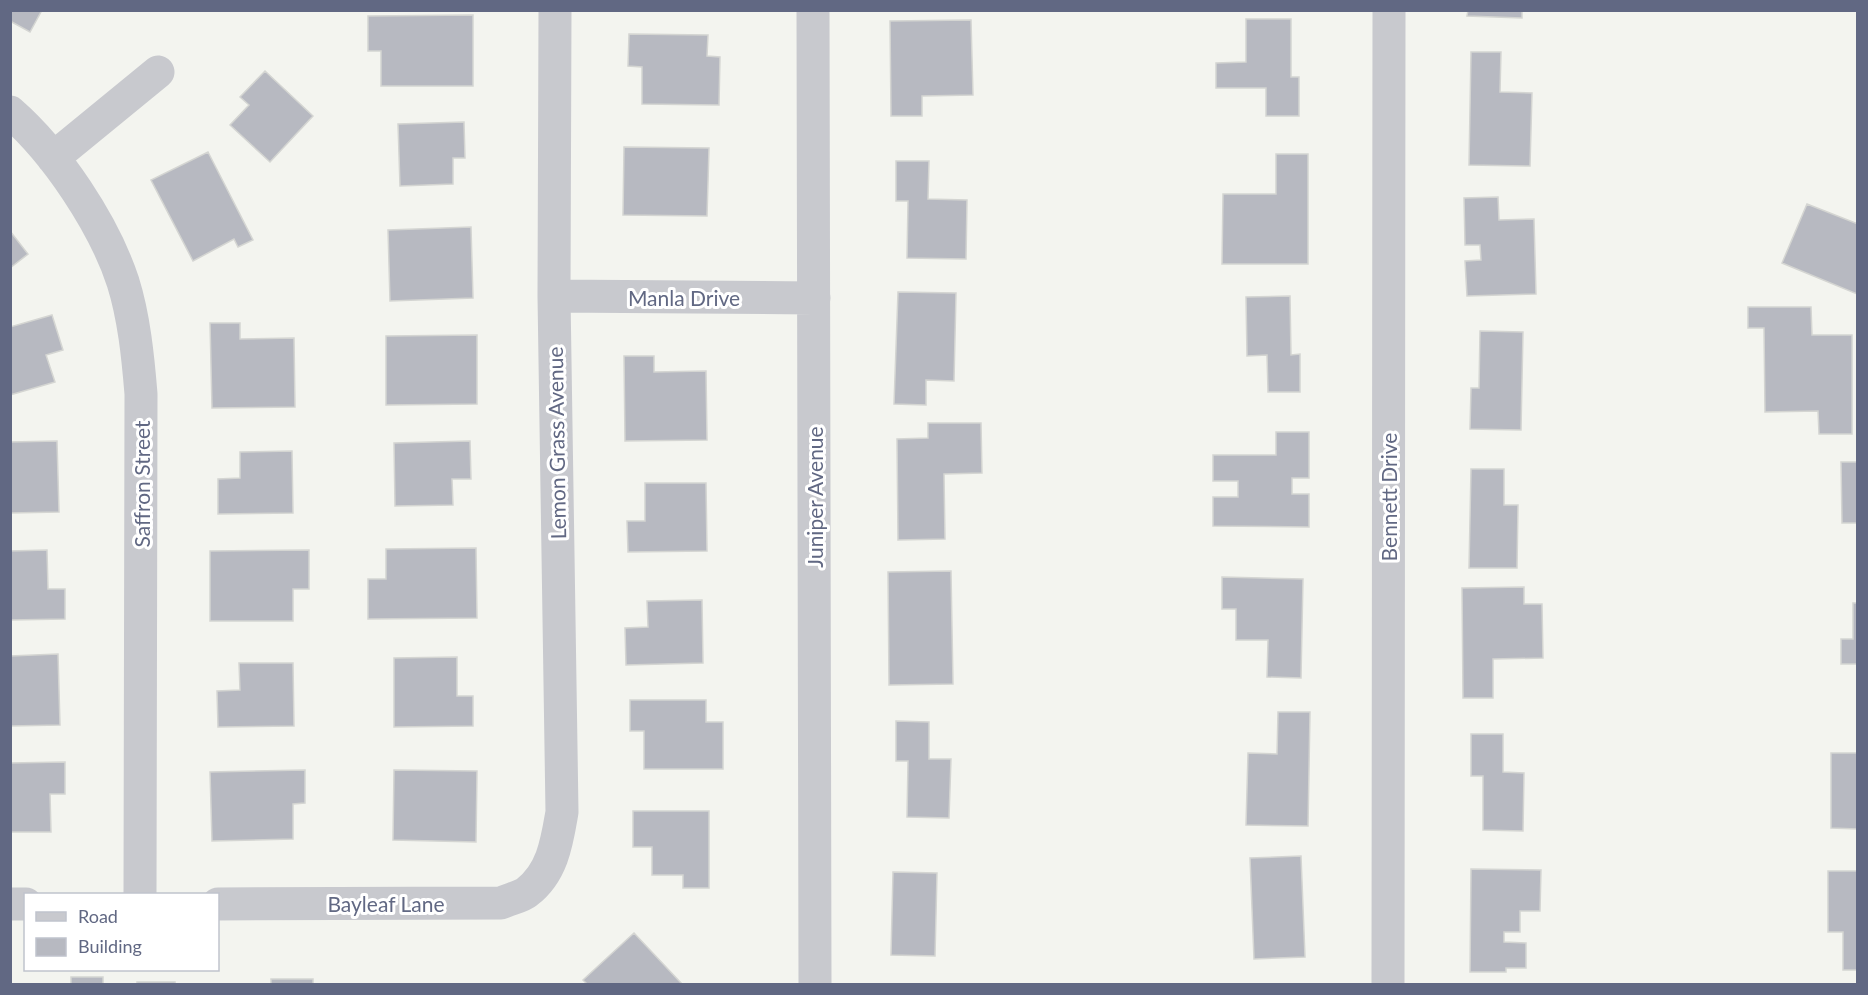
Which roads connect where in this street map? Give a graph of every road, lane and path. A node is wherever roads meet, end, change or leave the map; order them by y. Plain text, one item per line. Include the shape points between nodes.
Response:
1 (555, 10) edge
2 (813, 10) edge
3 (1389, 10) edge
4 (158, 72) dead end
5 (10, 112) edge
6 (53, 158) junction
7 (554, 296) junction
8 (814, 298) junction
9 (545, 873) joint
10 (140, 893) edge
11 (219, 904) edge
12 (815, 984) edge
13 (1388, 984) edge

1 - 7 street, Lemon Grass Avenue
2 - 8 street, Juniper Avenue
3 - 13 street, Bennett Drive
4 - 6 street
5 - 6 street, Saffron Street
6 - 10 street, Saffron Street via 104,237 123,282 137,347 141,394
7 - 8 street, Manla Drive
7 - 9 street, Lemon Grass Avenue via 562,812 556,846
8 - 12 street, Juniper Avenue
9 - 11 street, Bayleaf Lane via 526,893 501,903

